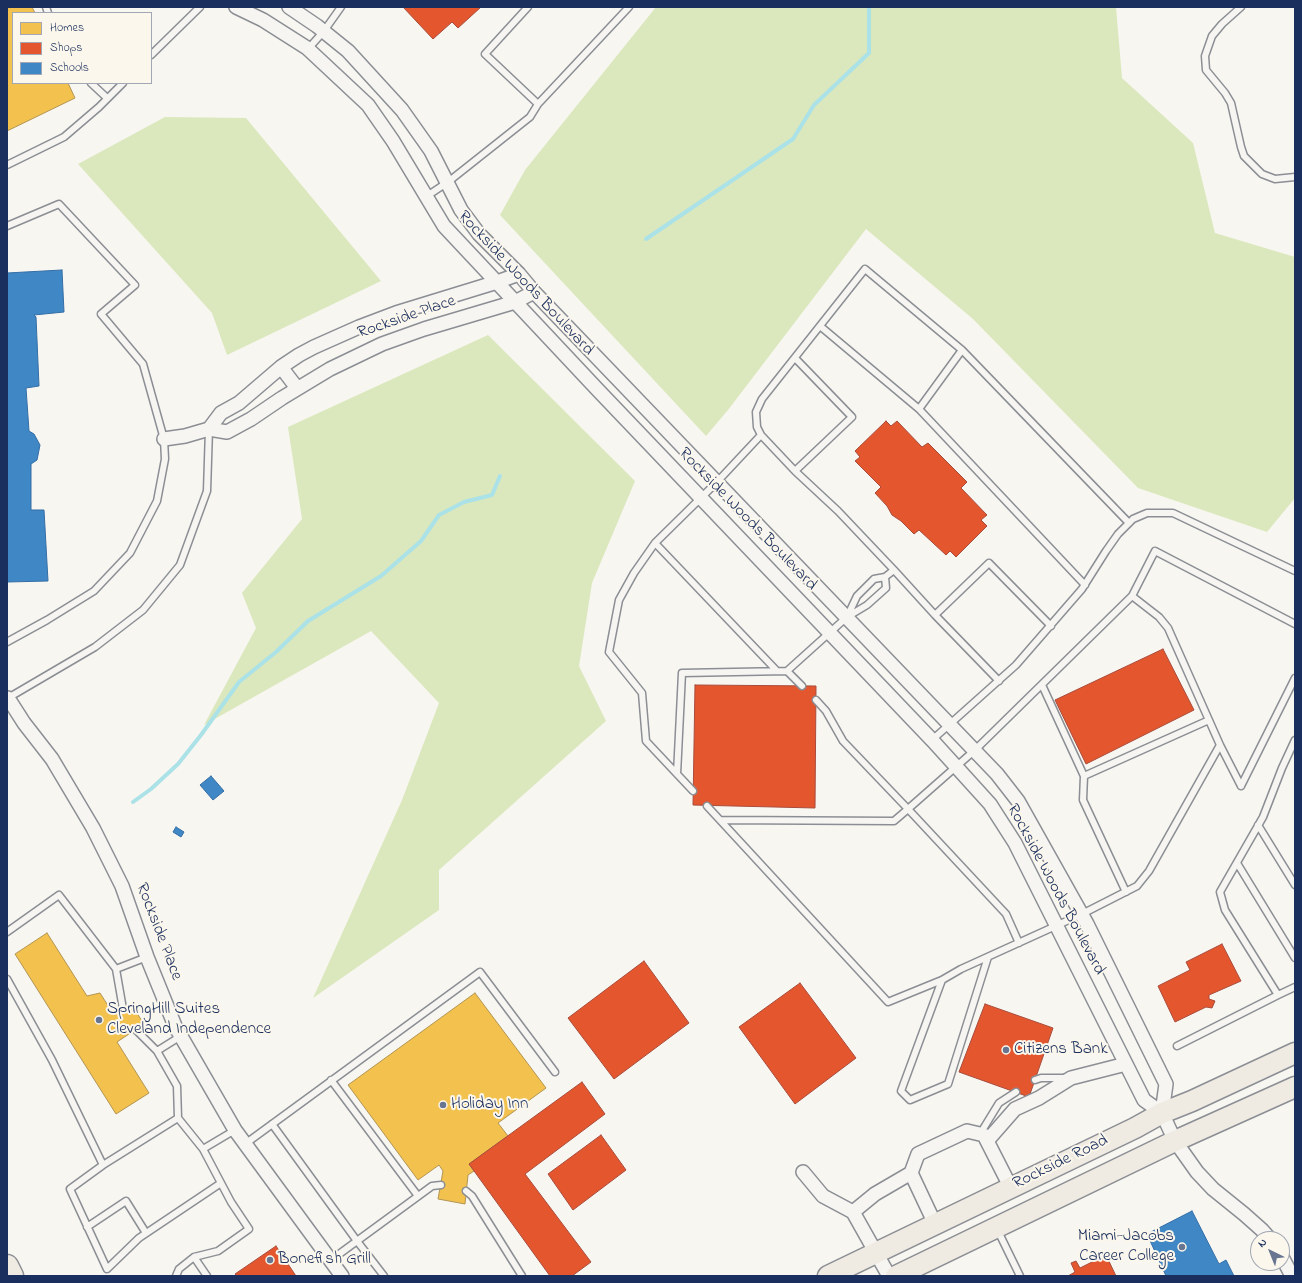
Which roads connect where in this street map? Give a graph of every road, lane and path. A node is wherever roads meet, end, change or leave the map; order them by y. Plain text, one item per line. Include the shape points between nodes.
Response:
1 (200, 7) edge
2 (236, 7) edge
3 (289, 7) edge
4 (341, 7) edge
5 (528, 7) edge
6 (629, 7) edge
7 (1241, 7) edge
8 (324, 31) junction
9 (308, 49) junction
10 (152, 54) edge
11 (92, 84) edge
12 (122, 84) edge
13 (107, 98) junction
14 (538, 104) junction
15 (7, 165) edge
16 (1295, 177) edge
17 (448, 182) junction
18 (427, 196) junction
19 (7, 226) edge
20 (519, 274) junction
21 (497, 282) junction
22 (534, 292) junction
23 (515, 302) junction
24 (820, 326) junction
25 (962, 350) junction
26 (795, 358) junction
27 (281, 367) junction
28 (297, 388) junction
29 (919, 409) junction
30 (209, 429) junction
31 (761, 434) junction
32 (164, 439) junction
33 (795, 471) junction
34 (717, 482) junction
35 (701, 498) junction
36 (1129, 523) junction
37 (655, 543) junction
38 (894, 570) junction
39 (1295, 571) edge
40 (885, 577) junction
41 (1085, 585) junction
42 (1132, 596) junction
43 (934, 615) junction
44 (847, 617) junction
45 (1295, 624) edge
46 (1051, 626) junction
47 (829, 632) junction
48 (7, 642) edge
49 (788, 671) junction
50 (777, 672) junction
51 (1295, 678) edge
52 (999, 681) junction
53 (1042, 685) junction
54 (802, 686) dead end
55 (8, 697) edge
56 (816, 700) dead end
57 (1209, 720) junction
58 (950, 724) junction
59 (932, 740) junction
60 (1295, 741) edge
61 (1220, 745) junction
62 (975, 750) junction
63 (956, 767) junction
64 (677, 774) junction
65 (1084, 776) junction
66 (693, 791) dead end
67 (707, 806) dead end
68 (908, 809) junction
69 (720, 820) junction
70 (1258, 824) junction
71 (1237, 863) junction
72 (1295, 885) edge
73 (1126, 892) junction
74 (1082, 914) junction
75 (1056, 926) junction
76 (7, 932) edge
77 (1019, 943) junction
78 (988, 956) junction
79 (147, 957) junction
80 (1295, 958) edge
81 (116, 969) junction
82 (7, 979) edge
83 (942, 980) junction
84 (1295, 987) edge
85 (1278, 995) junction
86 (123, 1009) dead end
87 (136, 1030) dead end
88 (181, 1036) junction
89 (1177, 1046) dead end
90 (157, 1051) junction
91 (1295, 1052) edge
92 (1126, 1064) junction
93 (555, 1072) dead end
94 (1071, 1078) junction
95 (331, 1080) junction
96 (1035, 1080) dead end
97 (1295, 1087) edge
98 (1016, 1092) dead end
99 (1162, 1113) junction
100 (178, 1118) junction
101 (272, 1124) junction
102 (235, 1130) junction
103 (983, 1138) junction
104 (1175, 1141) junction
105 (245, 1144) junction
106 (203, 1149) junction
107 (103, 1165) junction
108 (803, 1172) dead end
109 (911, 1173) junction
110 (221, 1183) junction
111 (441, 1185) dead end
112 (1010, 1188) junction
113 (466, 1191) dead end
114 (418, 1196) junction
115 (853, 1212) junction
116 (935, 1224) junction
117 (87, 1227) junction
118 (996, 1227) junction
119 (1262, 1231) edge
120 (146, 1233) junction
121 (357, 1242) junction
122 (877, 1252) junction
123 (194, 1257) junction
124 (331, 1260) junction
125 (7, 1266) edge
126 (12, 1276) edge
127 (176, 1276) edge
128 (207, 1276) edge
129 (342, 1276) edge
130 (384, 1276) edge
131 (522, 1276) edge
132 (828, 1276) edge
133 (888, 1276) edge
134 (896, 1276) edge
135 (1020, 1276) edge

1 - 10 lane
2 - 9 street, Rockside Woods Boulevard via 263,20
3 - 8 street, Rockside Woods Boulevard
4 - 8 lane
5 - 14 lane via 485,54
6 - 14 lane
7 - 16 lane via 1212,36 1204,56 1206,70 1231,103 1244,156 1262,174 1275,179
8 - 9 lane
8 - 17 street, Rockside Woods Boulevard via 348,51 402,110 431,150
9 - 18 street, Rockside Woods Boulevard via 368,105 394,141
11 - 13 lane
12 - 13 lane
13 - 15 lane via 64,137
14 - 17 lane via 530,117
17 - 18 lane
17 - 20 street, Rockside Woods Boulevard via 461,210 479,234
18 - 21 street, Rockside Woods Boulevard via 444,226
19 - 32 lane via 59,204 135,285 101,314 143,364
20 - 21 street
20 - 22 street, Rockside Woods Boulevard
21 - 23 street, Rockside Woods Boulevard
21 - 27 street via 359,327 309,349
22 - 23 street, Rockside Place
22 - 34 street, Rockside Woods Boulevard
23 - 28 street, Rockside Place via 382,344
23 - 35 street, Rockside Woods Boulevard
24 - 25 lane via 865,269
24 - 26 lane
24 - 29 lane
25 - 29 lane
25 - 36 lane
26 - 31 lane via 762,399 756,412 757,426
26 - 33 lane via 852,417
27 - 28 street
27 - 30 street via 239,403 222,413
28 - 30 street, Rockside Place via 227,432
29 - 41 lane
30 - 32 street
30 - 55 lane via 207,491 180,565 142,610 94,647
31 - 33 lane
31 - 34 lane
32 - 48 lane via 165,459 157,501 130,553 94,591
33 - 38 lane via 838,511
34 - 35 lane
34 - 44 street, Rockside Woods Boulevard
35 - 37 lane
35 - 47 street, Rockside Woods Boulevard
36 - 39 lane via 1147,513 1173,513
36 - 41 lane via 1106,551
37 - 50 lane
37 - 64 lane via 619,600 609,652 642,693 646,741
38 - 40 lane
38 - 43 lane
40 - 44 lane via 874,579 857,596
40 - 44 lane via 886,588 867,606
41 - 46 lane
42 - 45 lane via 1155,551
42 - 53 lane
42 - 57 lane via 1159,617 1168,628
43 - 46 lane via 989,563
43 - 52 lane
44 - 47 lane
44 - 58 street, Rockside Woods Boulevard
46 - 52 lane
47 - 49 lane
47 - 59 street, Rockside Woods Boulevard
49 - 50 lane
49 - 54 lane
50 - 64 lane via 682,673
51 - 61 lane via 1241,786
52 - 58 lane
53 - 62 lane
53 - 65 lane
55 - 79 street, Rockside Place via 52,759 92,828 122,886
56 - 68 lane via 826,711 843,741
57 - 61 lane
57 - 65 lane
58 - 59 lane
58 - 62 street, Rockside Woods Boulevard
59 - 63 street, Rockside Woods Boulevard
60 - 70 lane
61 - 73 lane via 1149,871 1137,886
62 - 63 lane
62 - 74 street, Rockside Woods Boulevard via 1018,801
63 - 68 lane
63 - 75 street, Rockside Woods Boulevard via 990,804 1015,843
64 - 66 lane
65 - 73 lane via 1083,800
67 - 69 lane
68 - 69 lane via 894,821
68 - 77 lane via 1006,914
69 - 83 lane via 888,1002
70 - 71 lane
70 - 72 lane
71 - 80 lane
71 - 85 lane via 1220,892 1225,910
73 - 74 lane
74 - 75 lane
74 - 99 street, Rockside Woods Boulevard via 1166,1084
75 - 77 lane
75 - 92 street, Rockside Woods Boulevard
76 - 81 lane via 59,895
77 - 78 lane
78 - 83 lane
78 - 83 lane via 948,1084 910,1100 901,1091
79 - 81 lane
79 - 88 street, Rockside Place
81 - 86 lane
82 - 107 lane via 52,1060
84 - 85 lane
85 - 89 lane
87 - 90 lane
88 - 90 lane
88 - 102 street, Rockside Place
90 - 100 lane via 178,1086
91 - 99 main road, Rockside Road
92 - 94 street
92 - 99 street, Rockside Woods Boulevard via 1144,1100
93 - 95 lane via 480,972
94 - 96 lane
94 - 103 street via 1015,1109
95 - 101 lane
95 - 114 lane
97 - 104 main road, Rockside Road
98 - 103 lane via 999,1103
99 - 104 street, Rockside Woods Boulevard
99 - 112 main road, Rockside Road
100 - 106 lane
100 - 107 lane
101 - 105 lane
101 - 121 lane
102 - 105 street, Rockside Place
102 - 106 lane
103 - 109 street via 967,1131 918,1154
103 - 112 street
104 - 118 main road, Rockside Road
104 - 119 street, Rockside Woods Boulevard via 1213,1189
105 - 124 street, Rockside Place
106 - 110 lane
107 - 117 lane via 70,1189
108 - 115 street via 823,1196
109 - 115 street via 875,1194
109 - 116 street
110 - 120 lane
110 - 123 lane via 249,1229 218,1251
111 - 114 lane via 432,1186
112 - 116 main road, Rockside Road
113 - 131 lane via 472,1196
114 - 121 lane
115 - 122 street
116 - 122 main road, Rockside Road
117 - 120 lane via 126,1201
117 - 120 lane via 107,1270
118 - 134 main road, Rockside Road
118 - 135 lane
121 - 124 lane
121 - 130 lane
122 - 132 main road, Rockside Road
122 - 133 street
123 - 127 lane via 178,1269
123 - 128 lane
124 - 129 street, Rockside Place
125 - 126 highway

